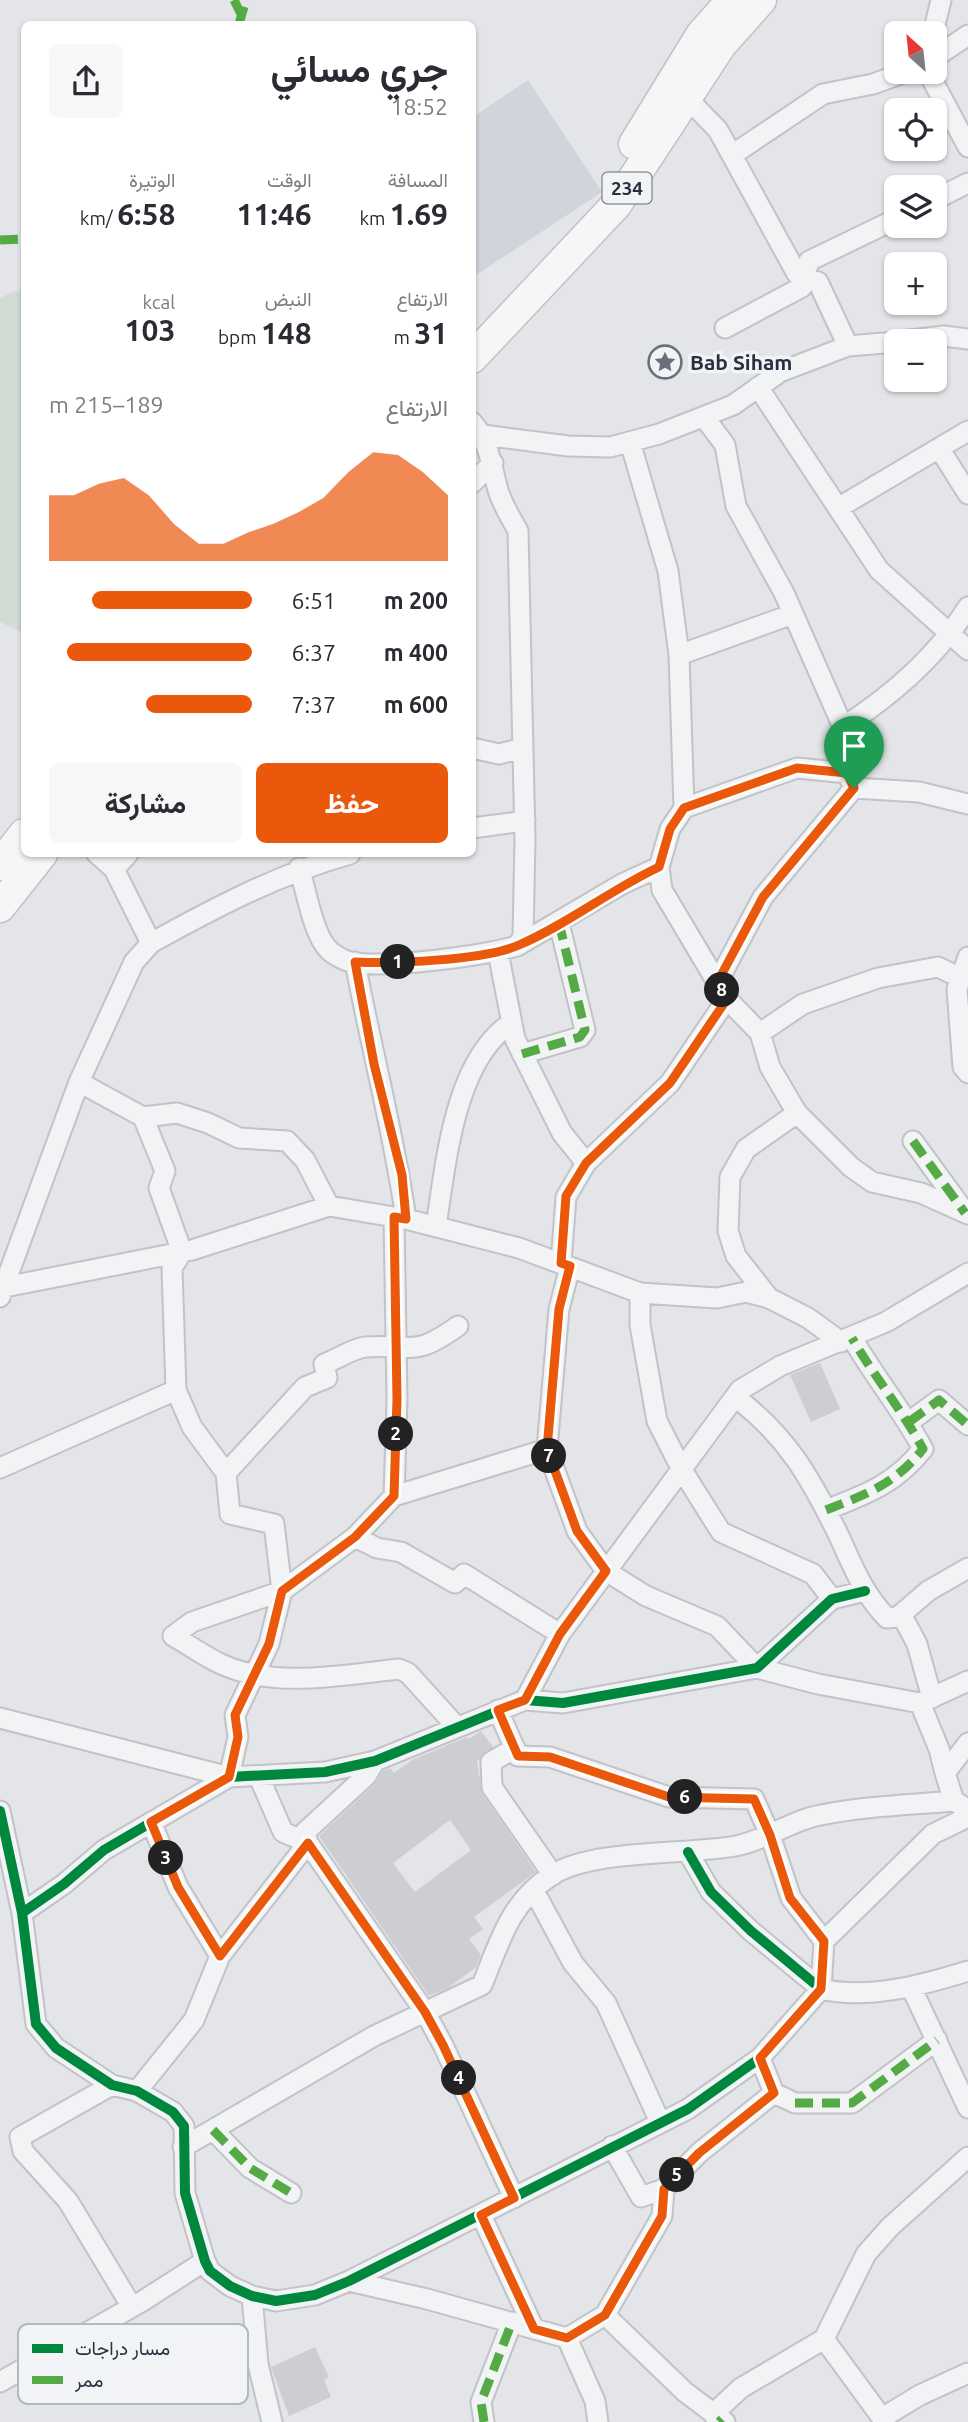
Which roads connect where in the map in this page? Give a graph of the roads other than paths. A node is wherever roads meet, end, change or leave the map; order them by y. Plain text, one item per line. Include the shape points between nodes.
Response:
1 (732, 0) edge
2 (761, 0) edge
3 (941, 0) edge
4 (936, 21) edge
5 (968, 35) edge
6 (947, 49) edge
7 (884, 80) edge
8 (934, 84) edge
9 (686, 97) junction
10 (968, 147) edge
11 (732, 155) junction
12 (968, 183) edge
13 (947, 194) edge
14 (884, 225) edge
15 (806, 277) junction
16 (476, 328) edge
17 (725, 328) dead end
18 (947, 336) edge
19 (968, 339) edge
20 (884, 343) edge
21 (848, 346) junction
22 (476, 354) edge
23 (758, 387) junction
24 (704, 417) junction
25 (478, 428) edge
26 (968, 432) edge
27 (629, 442) junction
28 (939, 449) junction
29 (493, 463) junction
30 (476, 479) edge
31 (968, 495) edge
32 (838, 508) junction
33 (968, 607) edge
34 (793, 614) junction
35 (950, 635) junction
36 (968, 650) edge
37 (679, 655) junction
38 (843, 727) junction
39 (523, 748) junction
40 (476, 749) edge
41 (851, 780) junction
42 (968, 804) edge
43 (684, 808) junction
44 (525, 821) junction
45 (476, 827) edge
46 (21, 838) edge
47 (40, 857) edge
48 (100, 857) edge
49 (125, 857) edge
50 (339, 857) edge
51 (0, 865) edge
52 (659, 867) junction
53 (299, 868) junction
54 (114, 869) junction
55 (0, 907) edge
56 (559, 923) junction
57 (152, 943) junction
58 (517, 946) junction
59 (498, 952) junction
60 (968, 957) edge
61 (355, 962) junction
62 (961, 978) junction
63 (722, 991) junction
64 (512, 1023) junction
65 (760, 1032) junction
66 (522, 1054) junction
67 (968, 1073) edge
68 (79, 1082) junction
69 (797, 1113) junction
70 (143, 1117) junction
71 (913, 1141) dead end
72 (586, 1163) junction
73 (329, 1206) junction
74 (967, 1213) edge
75 (400, 1218) junction
76 (436, 1226) junction
77 (182, 1252) junction
78 (566, 1265) junction
79 (968, 1273) edge
80 (0, 1292) edge
81 (640, 1293) junction
82 (769, 1298) junction
83 (458, 1326) dead end
84 (846, 1340) junction
85 (396, 1348) junction
86 (176, 1390) junction
87 (735, 1397) junction
88 (909, 1422) junction
89 (968, 1425) edge
90 (547, 1449) junction
91 (0, 1468) edge
92 (682, 1470) junction
93 (226, 1473) junction
94 (394, 1496) junction
95 (826, 1510) junction
96 (355, 1537) junction
97 (968, 1568) edge
98 (606, 1571) junction
99 (282, 1591) junction
100 (865, 1591) junction
101 (832, 1599) junction
102 (901, 1614) junction
103 (560, 1634) junction
104 (757, 1668) junction
105 (253, 1674) junction
106 (968, 1681) edge
107 (525, 1700) junction
108 (926, 1700) junction
109 (498, 1710) junction
110 (0, 1718) edge
111 (456, 1726) junction
112 (968, 1744) edge
113 (514, 1748) junction
114 (375, 1761) junction
115 (945, 1773) junction
116 (229, 1777) junction
117 (259, 1777) junction
118 (961, 1805) edge
119 (0, 1811) edge
120 (968, 1817) edge
121 (151, 1822) junction
122 (770, 1835) junction
123 (308, 1843) junction
124 (688, 1852) junction
125 (553, 1875) junction
126 (530, 1893) junction
127 (22, 1913) junction
128 (824, 1941) junction
129 (220, 1956) junction
130 (968, 1971) edge
131 (821, 1989) junction
132 (912, 1989) junction
133 (425, 2012) junction
134 (937, 2040) junction
135 (760, 2058) junction
136 (112, 2085) junction
137 (137, 2091) junction
138 (774, 2093) junction
139 (968, 2108) edge
140 (660, 2122) junction
141 (213, 2130) junction
142 (612, 2146) junction
143 (183, 2147) junction
144 (968, 2157) edge
145 (664, 2189) junction
146 (291, 2193) dead end
147 (514, 2198) junction
148 (481, 2215) junction
149 (205, 2261) junction
150 (349, 2281) junction
151 (252, 2296) junction
152 (132, 2307) junction
153 (605, 2315) junction
154 (512, 2322) junction
155 (102, 2324) edge
156 (534, 2329) junction
157 (567, 2338) junction
158 (824, 2339) junction
159 (18, 2372) edge
160 (968, 2374) edge
161 (0, 2382) edge
162 (720, 2419) edge
163 (272, 2422) edge
164 (484, 2422) edge
165 (598, 2422) edge

1 - 16 main road, 234 via 701,35 604,194
2 - 9 main road, 234 via 721,46
3 - 4 street
5 - 6 street
7 - 11 street via 823,94
8 - 10 street
9 - 11 street via 718,130
9 - 22 main road, 234 via 616,205
11 - 15 street via 797,274
12 - 13 street
14 - 15 street via 809,261
15 - 17 street via 802,287
15 - 21 street via 818,282
18 - 19 street
20 - 21 street
21 - 23 street via 780,372
23 - 24 street via 733,405
23 - 32 street
24 - 27 street
24 - 34 street via 725,446 736,506
25 - 27 street via 568,446 610,447
25 - 29 street
26 - 28 street
27 - 37 street via 668,571
28 - 31 street
28 - 32 street
29 - 30 street
29 - 39 street via 498,492 518,531
32 - 35 street via 879,570
33 - 35 street
34 - 37 street
34 - 38 street
35 - 36 street
35 - 38 street via 876,706
37 - 43 street
38 - 41 street
39 - 40 street via 499,754
39 - 44 street
41 - 42 street
41 - 43 street via 797,768
41 - 63 street via 763,897
43 - 52 street via 670,829
44 - 45 street
44 - 58 street via 523,937
46 - 51 main road
47 - 55 main road
48 - 54 street
49 - 54 street
50 - 53 street
52 - 56 street
52 - 63 street via 662,890
53 - 57 street
53 - 61 street via 328,950
54 - 57 street
56 - 58 street
56 - 66 street via 585,1030 580,1037
57 - 68 street via 134,962
58 - 59 street
59 - 61 street
59 - 64 street
60 - 62 street
61 - 75 street via 402,1175
62 - 65 street via 938,967 877,978 803,1004
62 - 67 street via 957,989 963,1067
63 - 65 street
63 - 72 street via 670,1083
64 - 66 street
64 - 76 street via 495,1034 476,1059 449,1144
65 - 69 street via 770,1067
66 - 72 street via 562,1133
68 - 70 street
68 - 80 street
69 - 74 street via 872,1182 921,1193
69 - 82 street via 746,1149 730,1177 728,1231 736,1256
70 - 73 street via 177,1113 239,1138 287,1141 304,1160
70 - 77 street via 165,1171 159,1188
71 - 74 street
72 - 78 street via 566,1196
73 - 75 street
73 - 77 street
75 - 76 street
75 - 85 street
76 - 78 street
77 - 80 street
77 - 86 street via 172,1268
78 - 81 street
78 - 90 street
79 - 84 street
81 - 82 street via 716,1298 746,1292
81 - 92 street via 640,1325 657,1421
82 - 84 street
83 - 85 street via 433,1344 413,1350
84 - 87 street via 780,1366
84 - 88 street
85 - 93 street via 362,1348 324,1364 327,1378 305,1387
85 - 94 street
86 - 91 street
86 - 93 street via 192,1427
87 - 92 street
87 - 95 street via 768,1422
88 - 89 street via 939,1400
88 - 95 street via 923,1449 904,1473 873,1492
90 - 94 street
90 - 98 street via 577,1531
92 - 98 street
92 - 101 street via 721,1532 813,1574
93 - 99 street via 230,1514 274,1524
94 - 96 street
95 - 100 street
96 - 99 street
96 - 103 street via 377,1548 401,1552 455,1583 464,1574
97 - 102 street via 928,1591
98 - 103 street
98 - 104 street via 646,1596 717,1626
99 - 105 street via 269,1644
99 - 105 street via 192,1622 173,1636 221,1664
100 - 101 street
100 - 102 street via 887,1618
101 - 104 street
102 - 108 street via 917,1644
103 - 107 street
104 - 107 street via 563,1703
104 - 108 street via 818,1684
105 - 111 street via 312,1679 399,1669 408,1673
105 - 116 street via 235,1715 238,1737
106 - 108 street
107 - 109 street
108 - 115 street
109 - 111 street
109 - 113 street
110 - 116 street
111 - 114 street
112 - 115 street
113 - 122 street via 518,1756 550,1757 669,1797 754,1799
113 - 125 street via 491,1762 492,1787
114 - 117 street via 325,1772
114 - 123 street via 366,1776 305,1832
115 - 118 street
116 - 117 street
116 - 121 street
117 - 123 street via 283,1832
118 - 122 street via 819,1815
119 - 127 street
120 - 128 street via 933,1834
121 - 127 street via 104,1850
121 - 129 street via 178,1887
122 - 124 street via 738,1846
122 - 128 street via 790,1898
123 - 129 street
123 - 133 street
124 - 125 street via 615,1858
124 - 131 street via 711,1892
125 - 126 street
126 - 133 street via 510,1915 482,1986
126 - 140 street via 539,1900 573,1963 606,2003
127 - 136 street via 36,2024 56,2048
128 - 131 street
129 - 137 street via 194,2020
130 - 132 street
131 - 132 street via 839,1993
131 - 135 street
132 - 134 street
133 - 141 street via 374,2036
133 - 147 street
134 - 138 street via 852,2103 795,2103
134 - 139 street
135 - 138 street
135 - 140 street via 688,2109
136 - 137 street
136 - 152 street via 20,2137 23,2151 68,2201
137 - 143 street via 173,2112 184,2126
138 - 145 street via 699,2153
140 - 142 street
141 - 143 street
141 - 146 street via 250,2168
142 - 145 street via 641,2197
142 - 147 street
143 - 149 street via 185,2193
144 - 158 street via 866,2254
145 - 153 street via 662,2216
147 - 148 street
148 - 150 street
148 - 156 street
149 - 151 street via 210,2271 230,2286
149 - 152 street
150 - 151 street via 315,2295 276,2301
150 - 154 street
151 - 163 street via 258,2364
152 - 155 street
153 - 157 street
153 - 162 street
154 - 156 street
154 - 164 street via 481,2402
156 - 157 street
157 - 165 street via 595,2401
158 - 160 street via 882,2418
158 - 162 street via 741,2388
159 - 161 street

